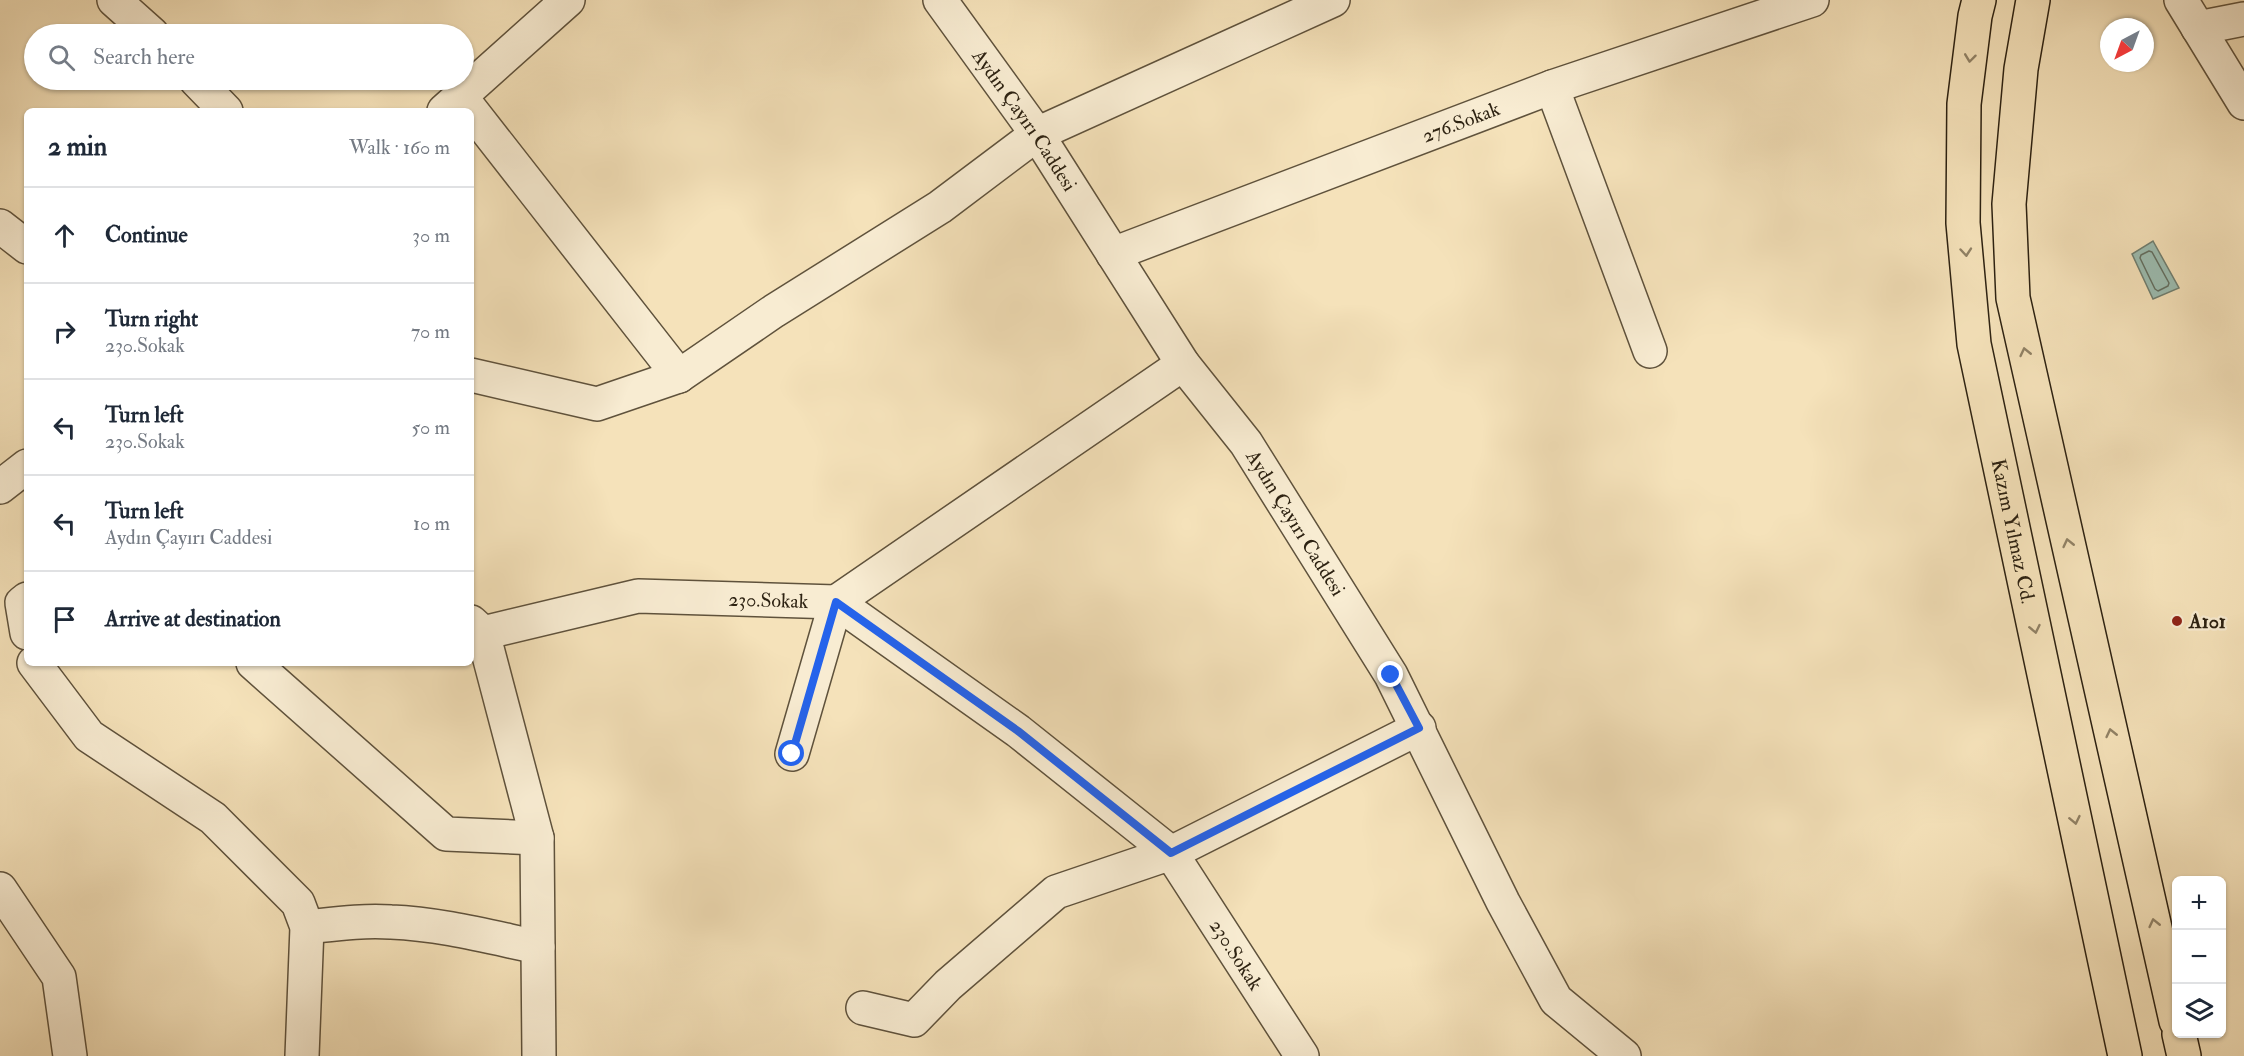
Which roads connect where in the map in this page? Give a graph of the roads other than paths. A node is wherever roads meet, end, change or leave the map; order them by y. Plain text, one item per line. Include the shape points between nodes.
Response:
1 (114, 0) edge
2 (568, 0) edge
3 (940, 0) edge
4 (1333, 0) edge
5 (1812, 0) edge
6 (1979, 0) edge
7 (2033, 0) edge
8 (2181, 0) edge
9 (1273, 12) edge
10 (2244, 19) edge
11 (141, 24) edge
12 (2198, 28) junction
13 (474, 84) edge
14 (1552, 87) junction
15 (206, 90) edge
16 (468, 90) edge
17 (2244, 103) edge
18 (452, 104) edge
19 (223, 108) edge
20 (474, 130) edge
21 (1037, 134) junction
22 (0, 226) edge
23 (24, 245) edge
24 (1113, 254) junction
25 (1650, 351) dead end
26 (1184, 364) junction
27 (474, 376) edge
28 (679, 376) junction
29 (24, 468) edge
30 (0, 488) edge
31 (836, 602) junction
32 (477, 627) edge
33 (36, 666) edge
34 (256, 666) edge
35 (1419, 728) junction
36 (792, 754) dead end
37 (537, 838) junction
38 (1171, 853) junction
39 (0, 889) edge
40 (307, 927) junction
41 (538, 947) junction
42 (2172, 1003) edge
43 (863, 1008) dead end
44 (2180, 1038) edge
45 (70, 1056) edge
46 (302, 1056) edge
47 (539, 1056) edge
48 (1302, 1056) edge
49 (1624, 1056) edge
50 (2125, 1056) edge
51 (2184, 1056) edge

1 - 11 street
2 - 13 street
3 - 21 street, Aydın Çayırı Caddesi
4 - 9 street
5 - 14 street, 276.Sokak
6 -> 50 highway, Kazım Yılmaz Cd. via 1964,104 1963,224 1974,344
42 -> 7 highway via 2013,298 2008,204 2021,69
8 - 12 street
9 - 21 street
10 - 12 street
12 - 17 street
14 - 24 street, 276.Sokak
14 - 25 street
15 - 19 street
16 - 18 street
20 - 28 street
21 - 24 street, Aydın Çayırı Caddesi
21 - 28 street via 940,207
22 - 23 street
24 - 26 street, Aydın Çayırı Caddesi
26 - 31 street
26 - 35 street, Aydın Çayırı Caddesi via 1246,443 1391,675
27 - 28 street via 597,405
29 - 30 street
31 - 32 street, 230.Sokak via 638,596
31 - 36 street
31 - 38 street, 230.Sokak via 1018,731
32 - 37 street
33 - 40 street via 88,735 213,818 298,903
34 - 37 street via 446,834
35 - 38 street
35 - 49 street, Aydın Çayırı Caddesi via 1503,902 1556,1000
37 - 41 street
38 - 43 street via 1056,892 948,985 914,1020
38 - 48 street, 230.Sokak
39 - 45 street via 60,977
40 - 41 street via 390,921 453,929
40 - 46 street
41 - 47 street
44 - 51 highway

